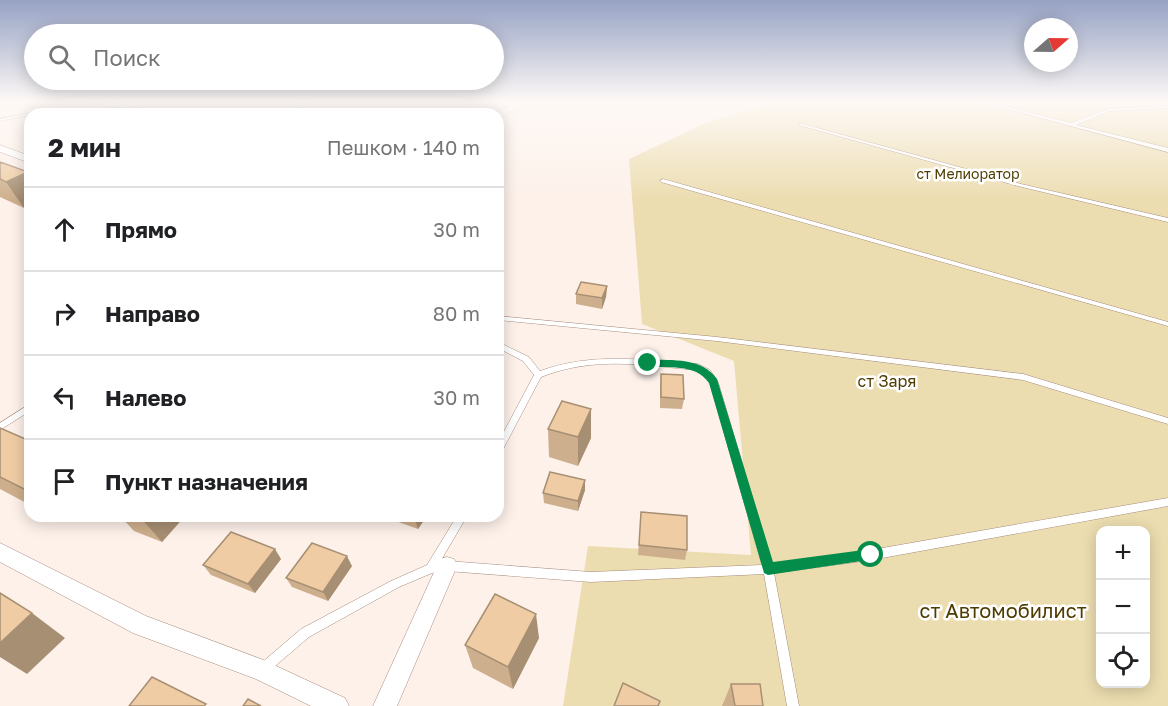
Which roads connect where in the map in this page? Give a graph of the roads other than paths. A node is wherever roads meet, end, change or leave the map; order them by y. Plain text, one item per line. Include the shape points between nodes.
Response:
1 (837, 134) edge
2 (1106, 134) edge
3 (0, 148) edge
4 (1168, 150) edge
5 (24, 158) edge
6 (663, 181) dead end
7 (1168, 220) edge
8 (504, 319) edge
9 (1168, 324) edge
10 (504, 348) edge
11 (538, 375) junction
12 (24, 411) edge
13 (1168, 421) edge
14 (0, 427) edge
15 (504, 440) edge
16 (1168, 502) edge
17 (459, 522) edge
18 (0, 552) edge
19 (439, 567) junction
20 (768, 569) junction
21 (261, 670) junction
22 (337, 706) edge
23 (385, 706) edge
24 (793, 706) edge

1 - 7 lane via 1020,185
2 - 4 lane
3 - 5 street
6 - 9 lane
8 - 13 lane via 717,339 1023,377
10 - 11 lane via 526,358
11 - 15 lane
11 - 20 lane via 568,364 600,362 698,367 707,372 714,382
12 - 14 lane
16 - 20 lane via 871,555
17 - 19 lane
18 - 21 street via 141,626
19 - 20 lane via 591,578
19 - 21 lane via 395,584 305,633
19 - 23 street
20 - 24 lane
21 - 22 street

